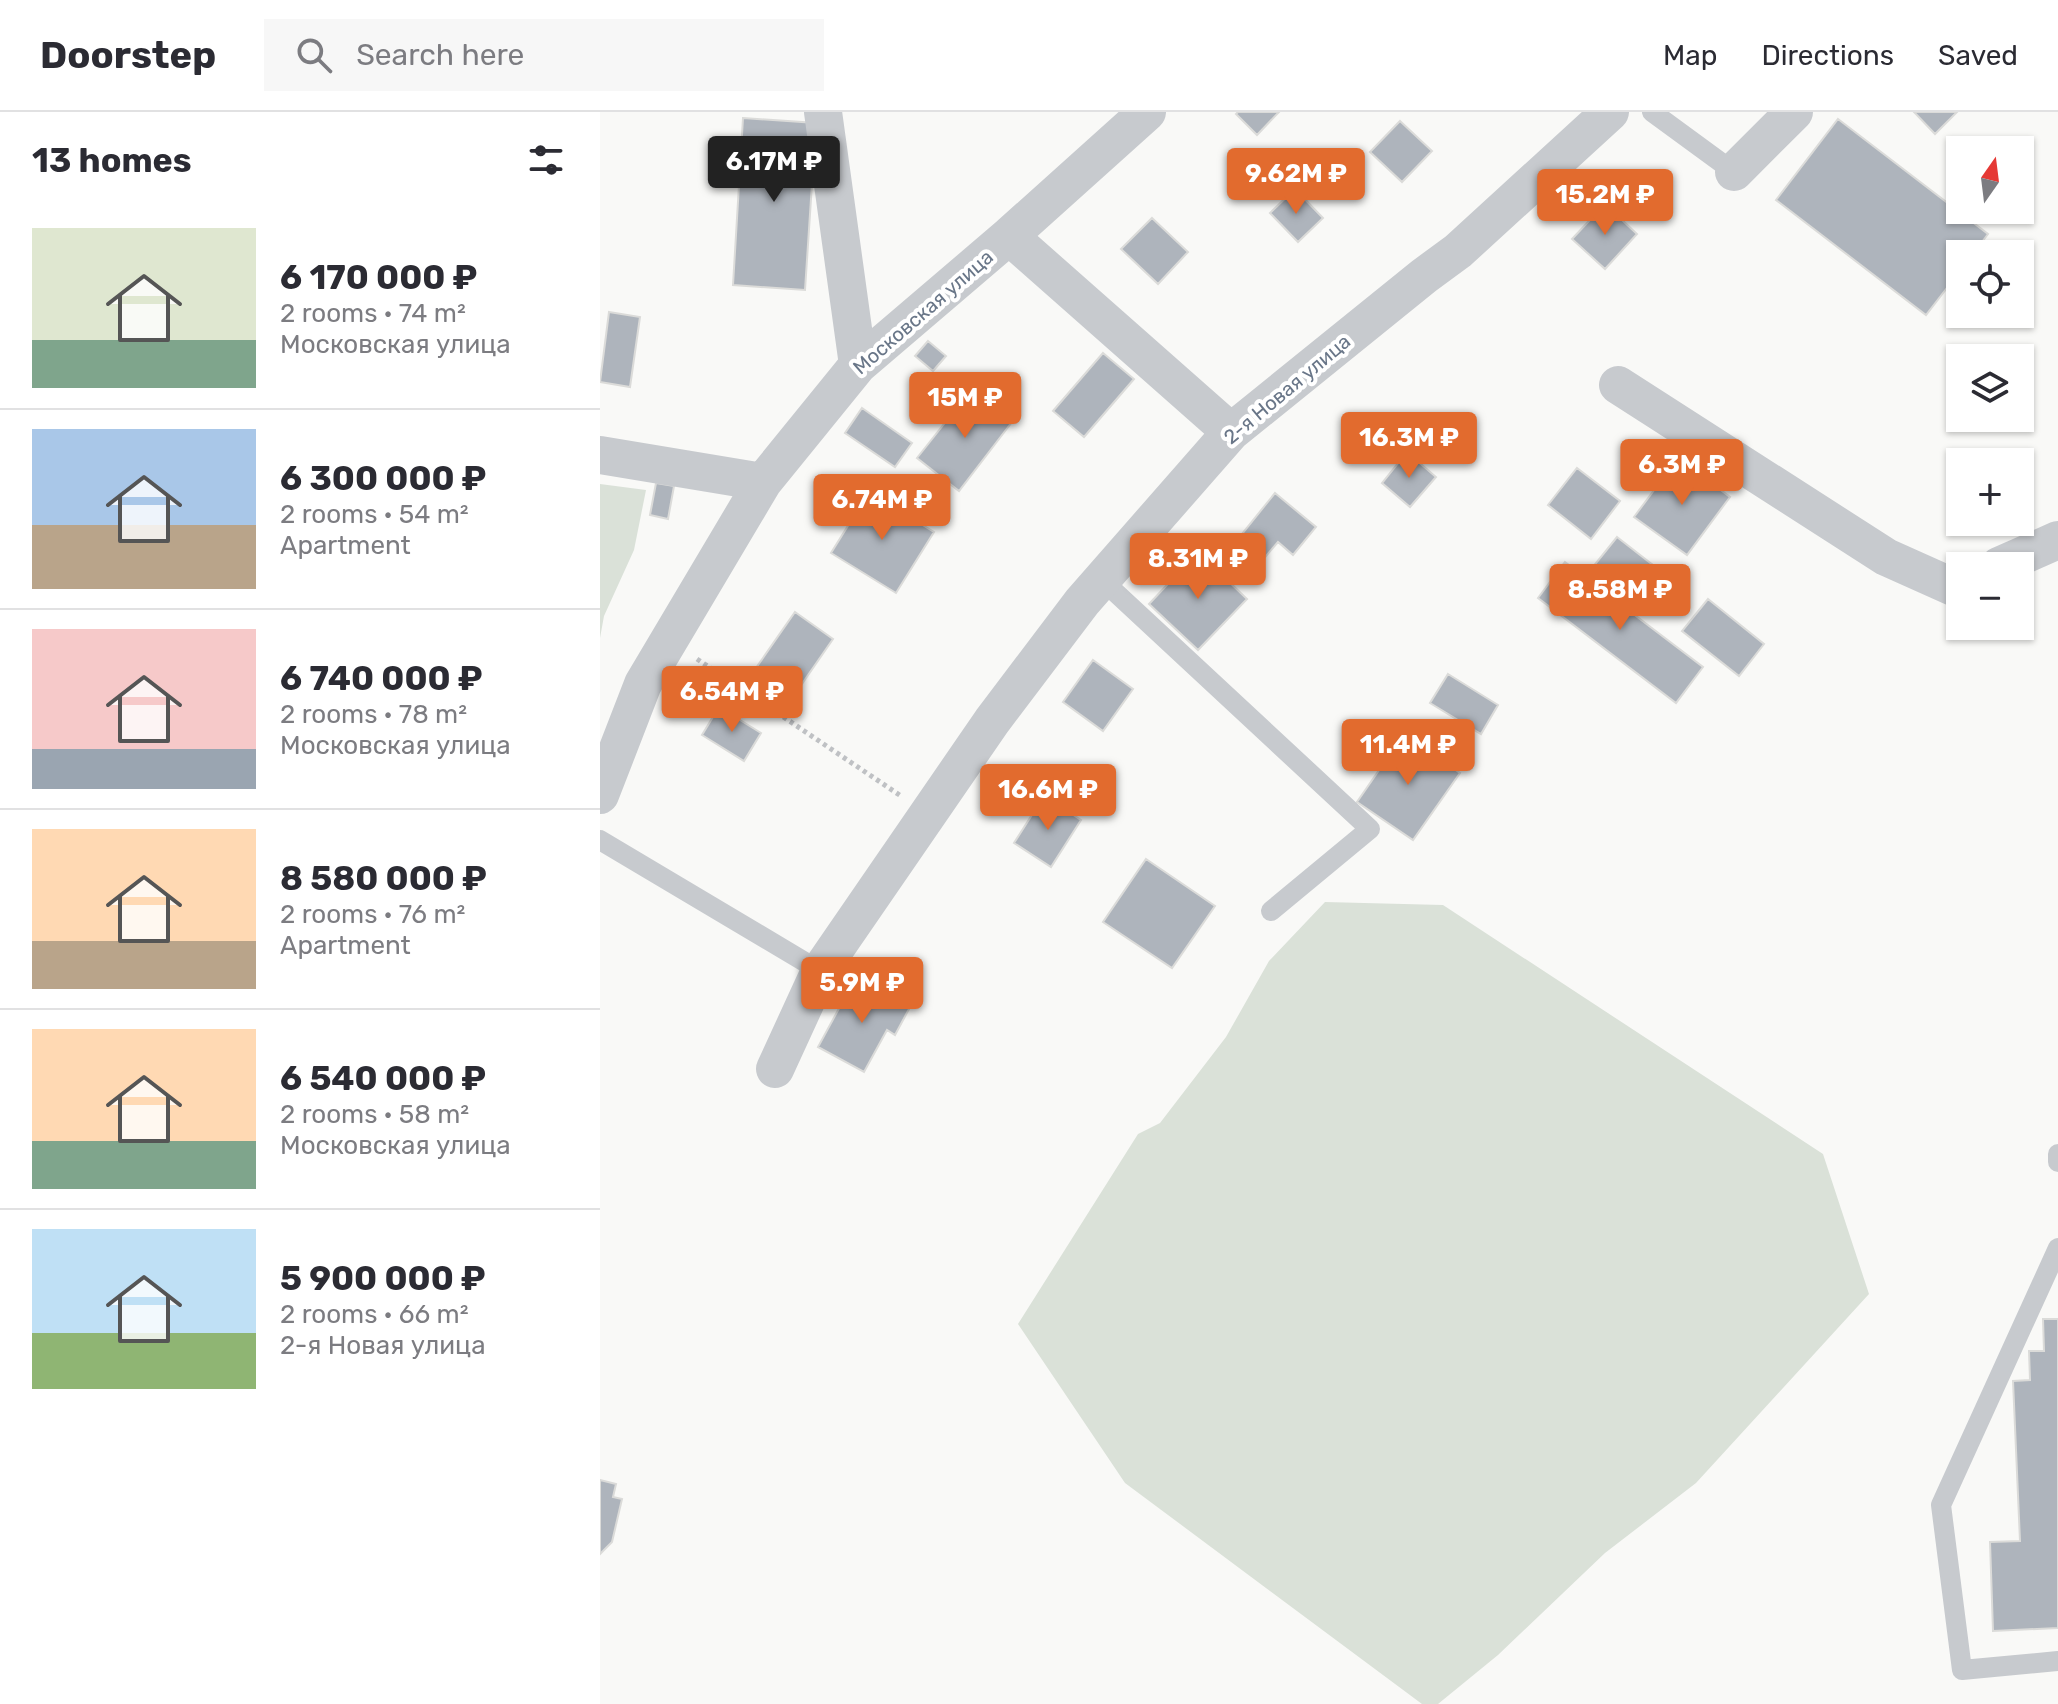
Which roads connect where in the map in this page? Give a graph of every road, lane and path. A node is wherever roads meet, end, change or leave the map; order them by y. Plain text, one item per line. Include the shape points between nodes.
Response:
1 (823, 112) edge
2 (1147, 112) edge
3 (1610, 112) edge
4 (1652, 112) edge
5 (1794, 112) edge
6 (1734, 172) joint
7 (1009, 236) junction
8 (858, 365) junction
9 (1618, 385) dead end
10 (1231, 432) junction
11 (600, 455) edge
12 (763, 482) junction
13 (2058, 540) edge
14 (2031, 552) edge
15 (1101, 579) junction
16 (1946, 584) edge
17 (669, 641) junction
18 (600, 795) edge
19 (927, 814) junction
20 (600, 840) edge
21 (1271, 911) dead end
22 (820, 971) junction
23 (775, 1069) dead end
24 (2058, 1154) edge
25 (2058, 1162) edge
26 (2058, 1248) edge
27 (2058, 1661) edge

1 - 8 street
2 - 7 street, Московская улица
3 - 10 street, 2-я Новая улица via 1458,251
4 - 6 lane
5 - 6 street
7 - 8 street, Московская улица
7 - 10 street
8 - 12 street, Московская улица
9 - 16 street via 1886,557
10 - 15 street, 2-я Новая улица
11 - 12 street
12 - 17 street, Московская улица
13 - 14 street
15 - 19 street, 2-я Новая улица
15 - 21 lane via 1370,829
17 - 18 street, Московская улица via 643,684
17 - 19 path
19 - 22 street, 2-я Новая улица
20 - 22 lane
22 - 23 street, 2-я Новая улица
24 - 25 lane
26 - 27 lane via 1941,1505 1962,1670

